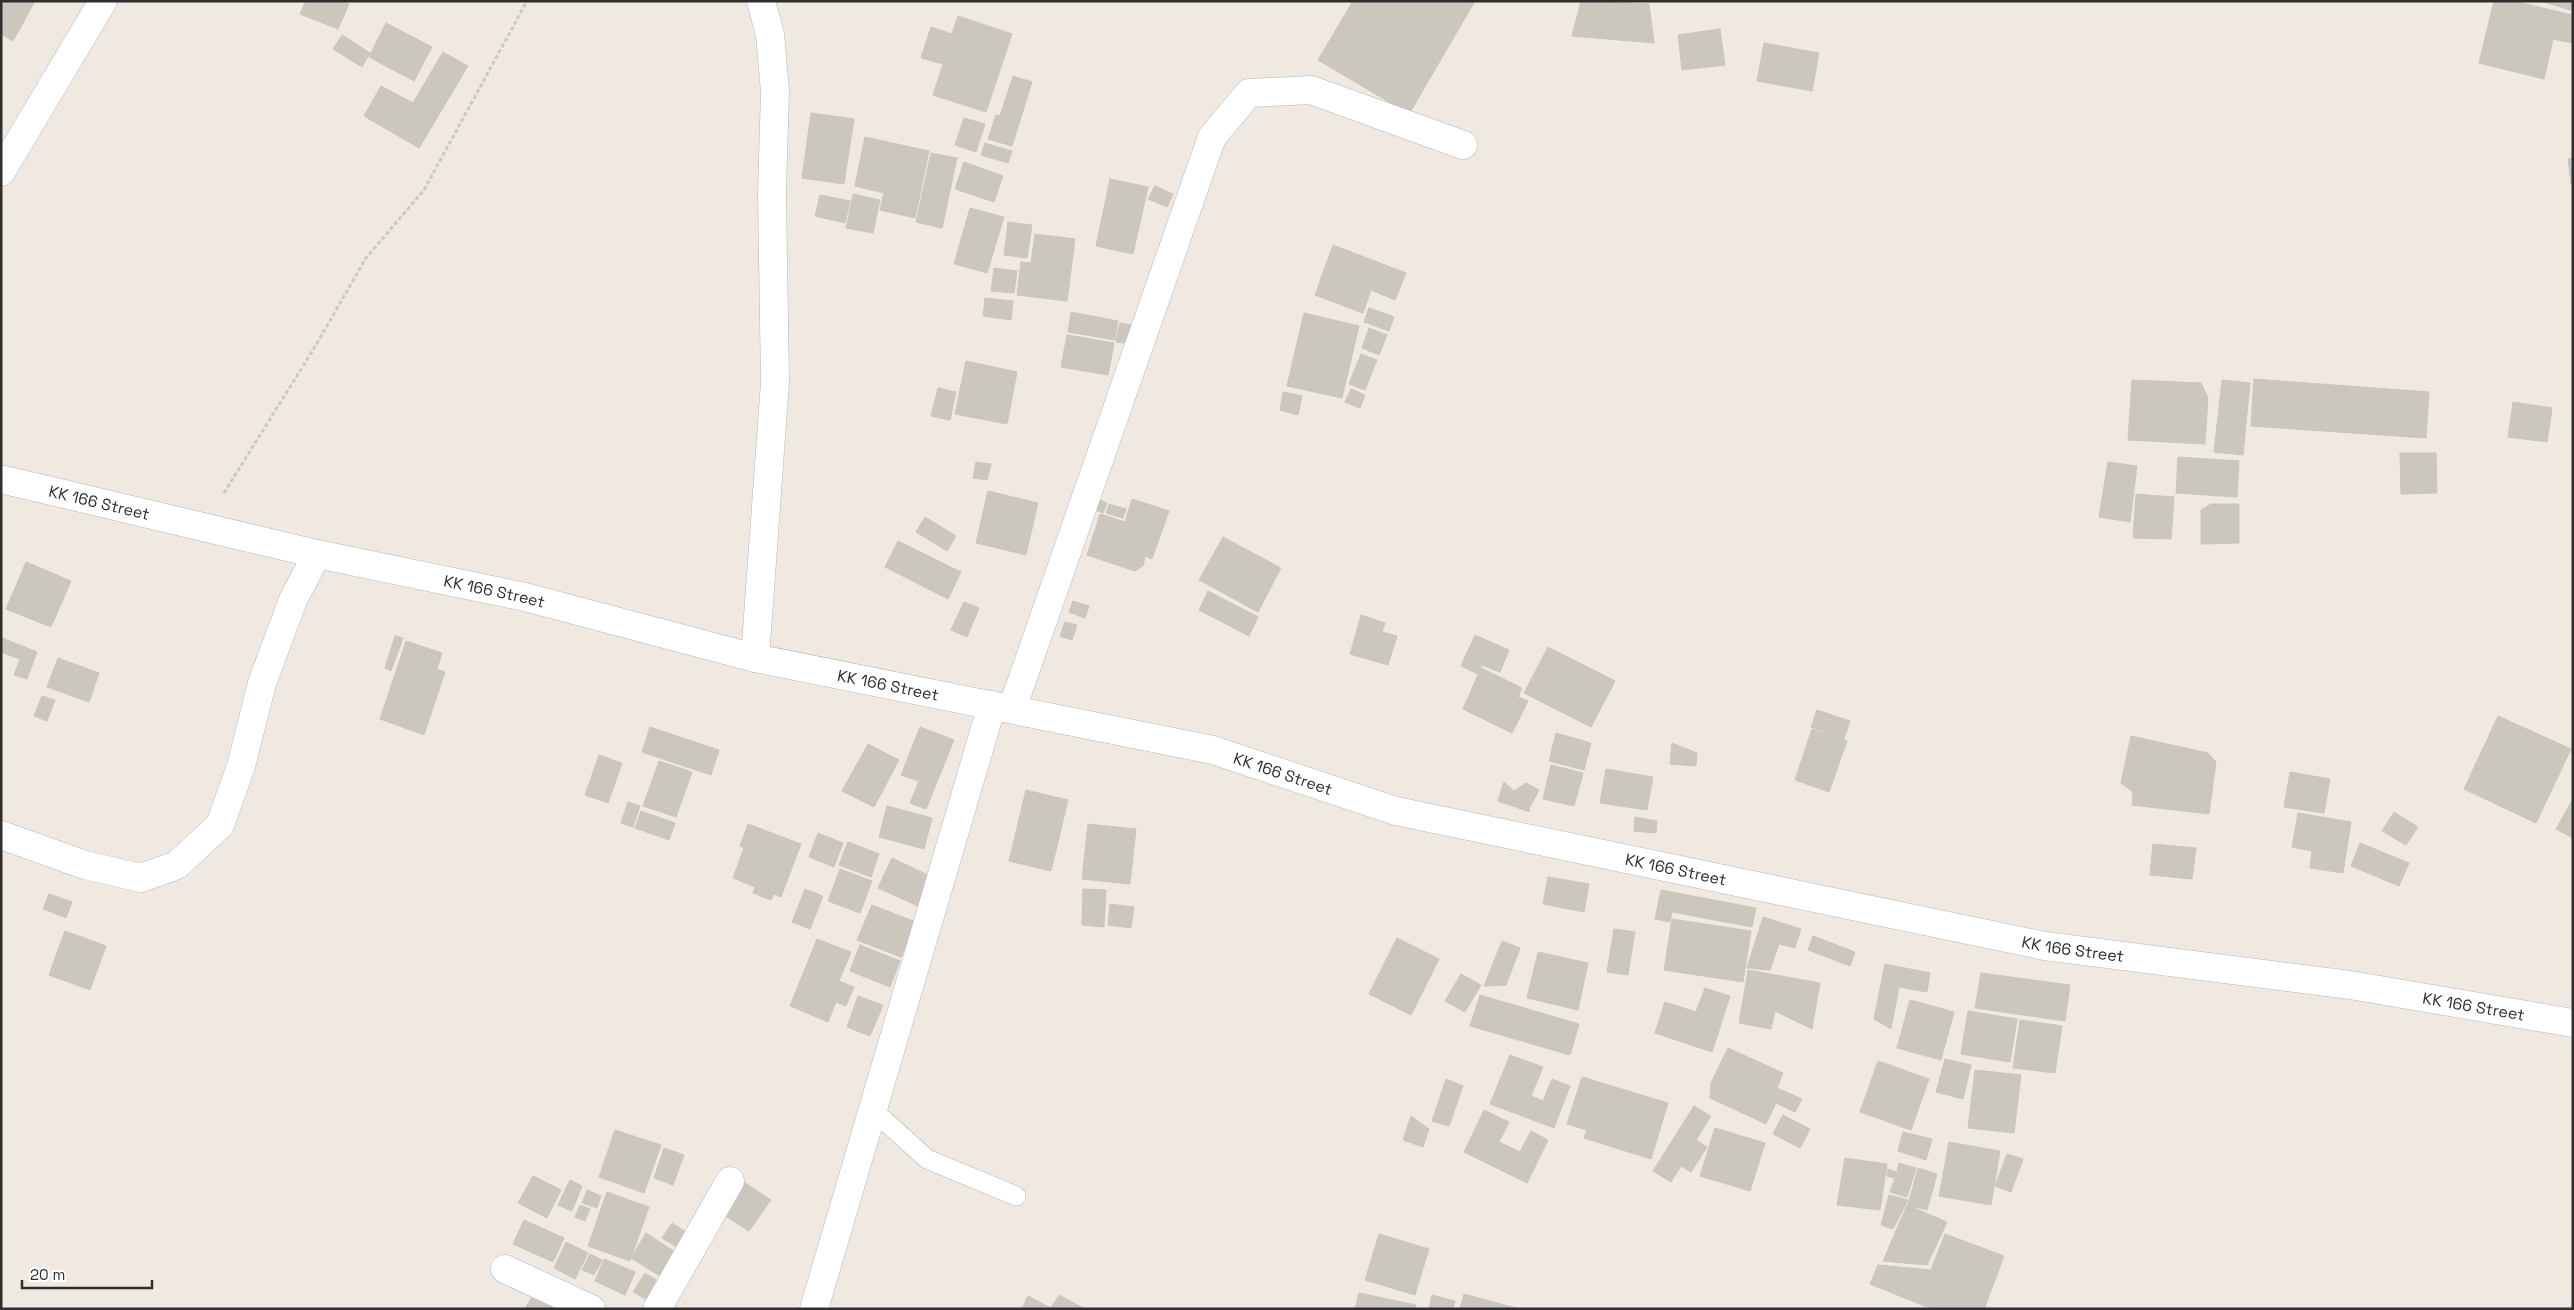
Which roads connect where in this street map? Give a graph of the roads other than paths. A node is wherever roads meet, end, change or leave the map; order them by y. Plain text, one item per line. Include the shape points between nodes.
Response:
1 (103, 1) edge
2 (761, 1) edge
3 (1463, 145) dead end
4 (1, 172) edge
5 (1, 479) edge
6 (317, 554) junction
7 (755, 658) junction
8 (1002, 707) junction
9 (1, 835) edge
10 (2573, 1023) edge
11 (874, 1111) junction
12 (730, 1181) dead end
13 (1016, 1196) dead end
14 (505, 1269) dead end
15 (591, 1309) edge
16 (657, 1309) edge
17 (814, 1309) edge

1 - 4 street
2 - 7 street via 770,34 774,91 775,382
3 - 8 street via 1311,90 1249,93 1212,137
5 - 6 street, KK 166 Street
6 - 7 street, KK 166 Street via 525,597
6 - 9 street via 293,600 262,683 241,766 220,825 178,866 141,878 85,865
7 - 8 street, KK 166 Street
8 - 10 street, KK 166 Street via 1213,750 1396,811 2045,946 2350,984
8 - 11 street
11 - 13 lane via 927,1159
11 - 17 street
12 - 16 street
14 - 15 street

